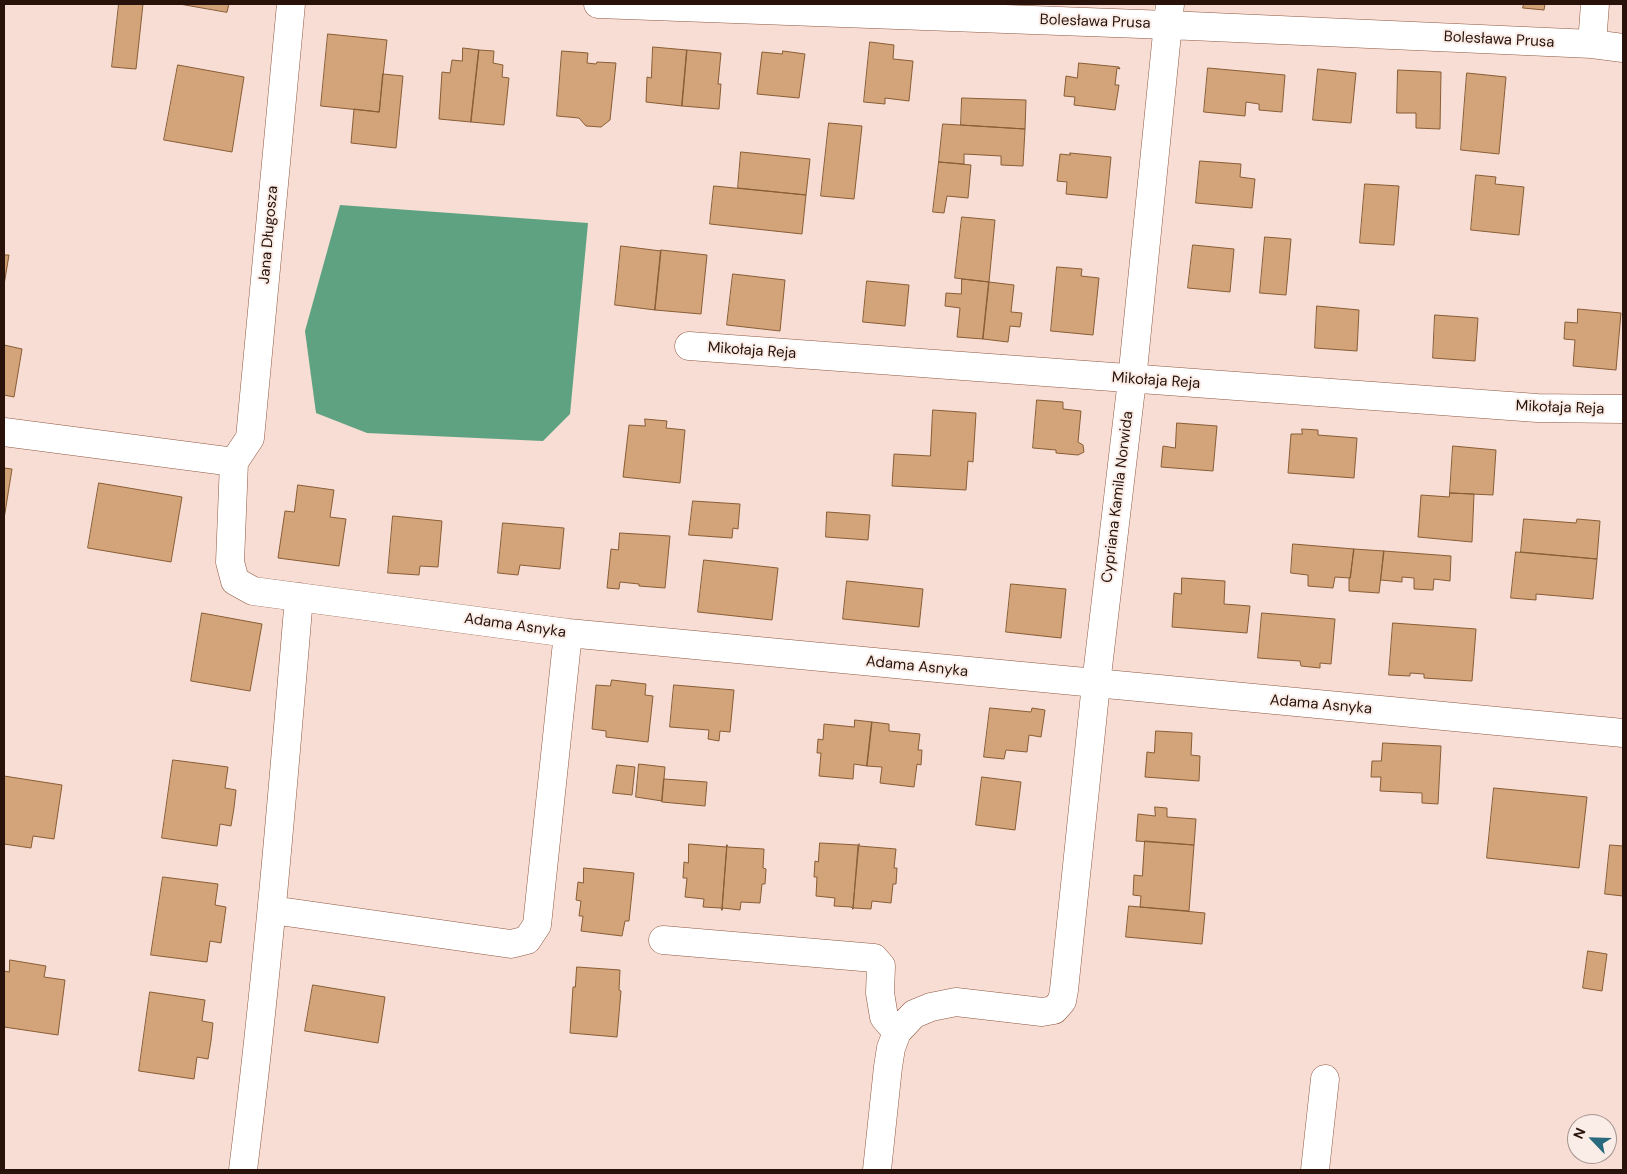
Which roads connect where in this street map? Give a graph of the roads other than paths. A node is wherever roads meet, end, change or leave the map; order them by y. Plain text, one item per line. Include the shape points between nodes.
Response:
1 (291, 4) edge
2 (598, 4) edge
3 (1595, 4) edge
4 (1169, 14) edge
5 (1592, 44) junction
6 (1623, 48) edge
7 (689, 346) dead end
8 (1132, 380) junction
9 (1623, 409) edge
10 (4, 432) edge
11 (234, 462) junction
12 (299, 597) junction
13 (568, 633) junction
14 (1096, 684) junction
15 (1623, 733) edge
16 (272, 910) junction
17 (663, 940) dead end
18 (897, 1032) junction
19 (1324, 1079) dead end
20 (243, 1170) edge
21 (877, 1170) edge
22 (1315, 1170) edge

1 - 11 street, Jana Długosza via 250,438
2 - 4 street, Bolesława Prusa
3 - 5 street
4 - 5 street, Bolesława Prusa
4 - 8 street, Cypriana Kamila Norwida
5 - 6 street, Bolesława Prusa
7 - 8 street, Mikołaja Reja
8 - 9 street, Mikołaja Reja via 1538,408
8 - 14 street, Cypriana Kamila Norwida
10 - 11 street
11 - 12 street, Adama Asnyka via 230,562 235,581 253,591
12 - 13 street, Adama Asnyka
12 - 16 street
13 - 14 street, Adama Asnyka
13 - 16 street via 536,925 528,940 511,944
14 - 15 street, Adama Asnyka
14 - 18 street, Cypriana Kamila Norwida via 1062,1001 1054,1010 1042,1012 956,1002 914,1014
16 - 20 street
17 - 18 street via 874,958 881,966 880,992 884,1017
18 - 21 street via 888,1067
19 - 22 street

